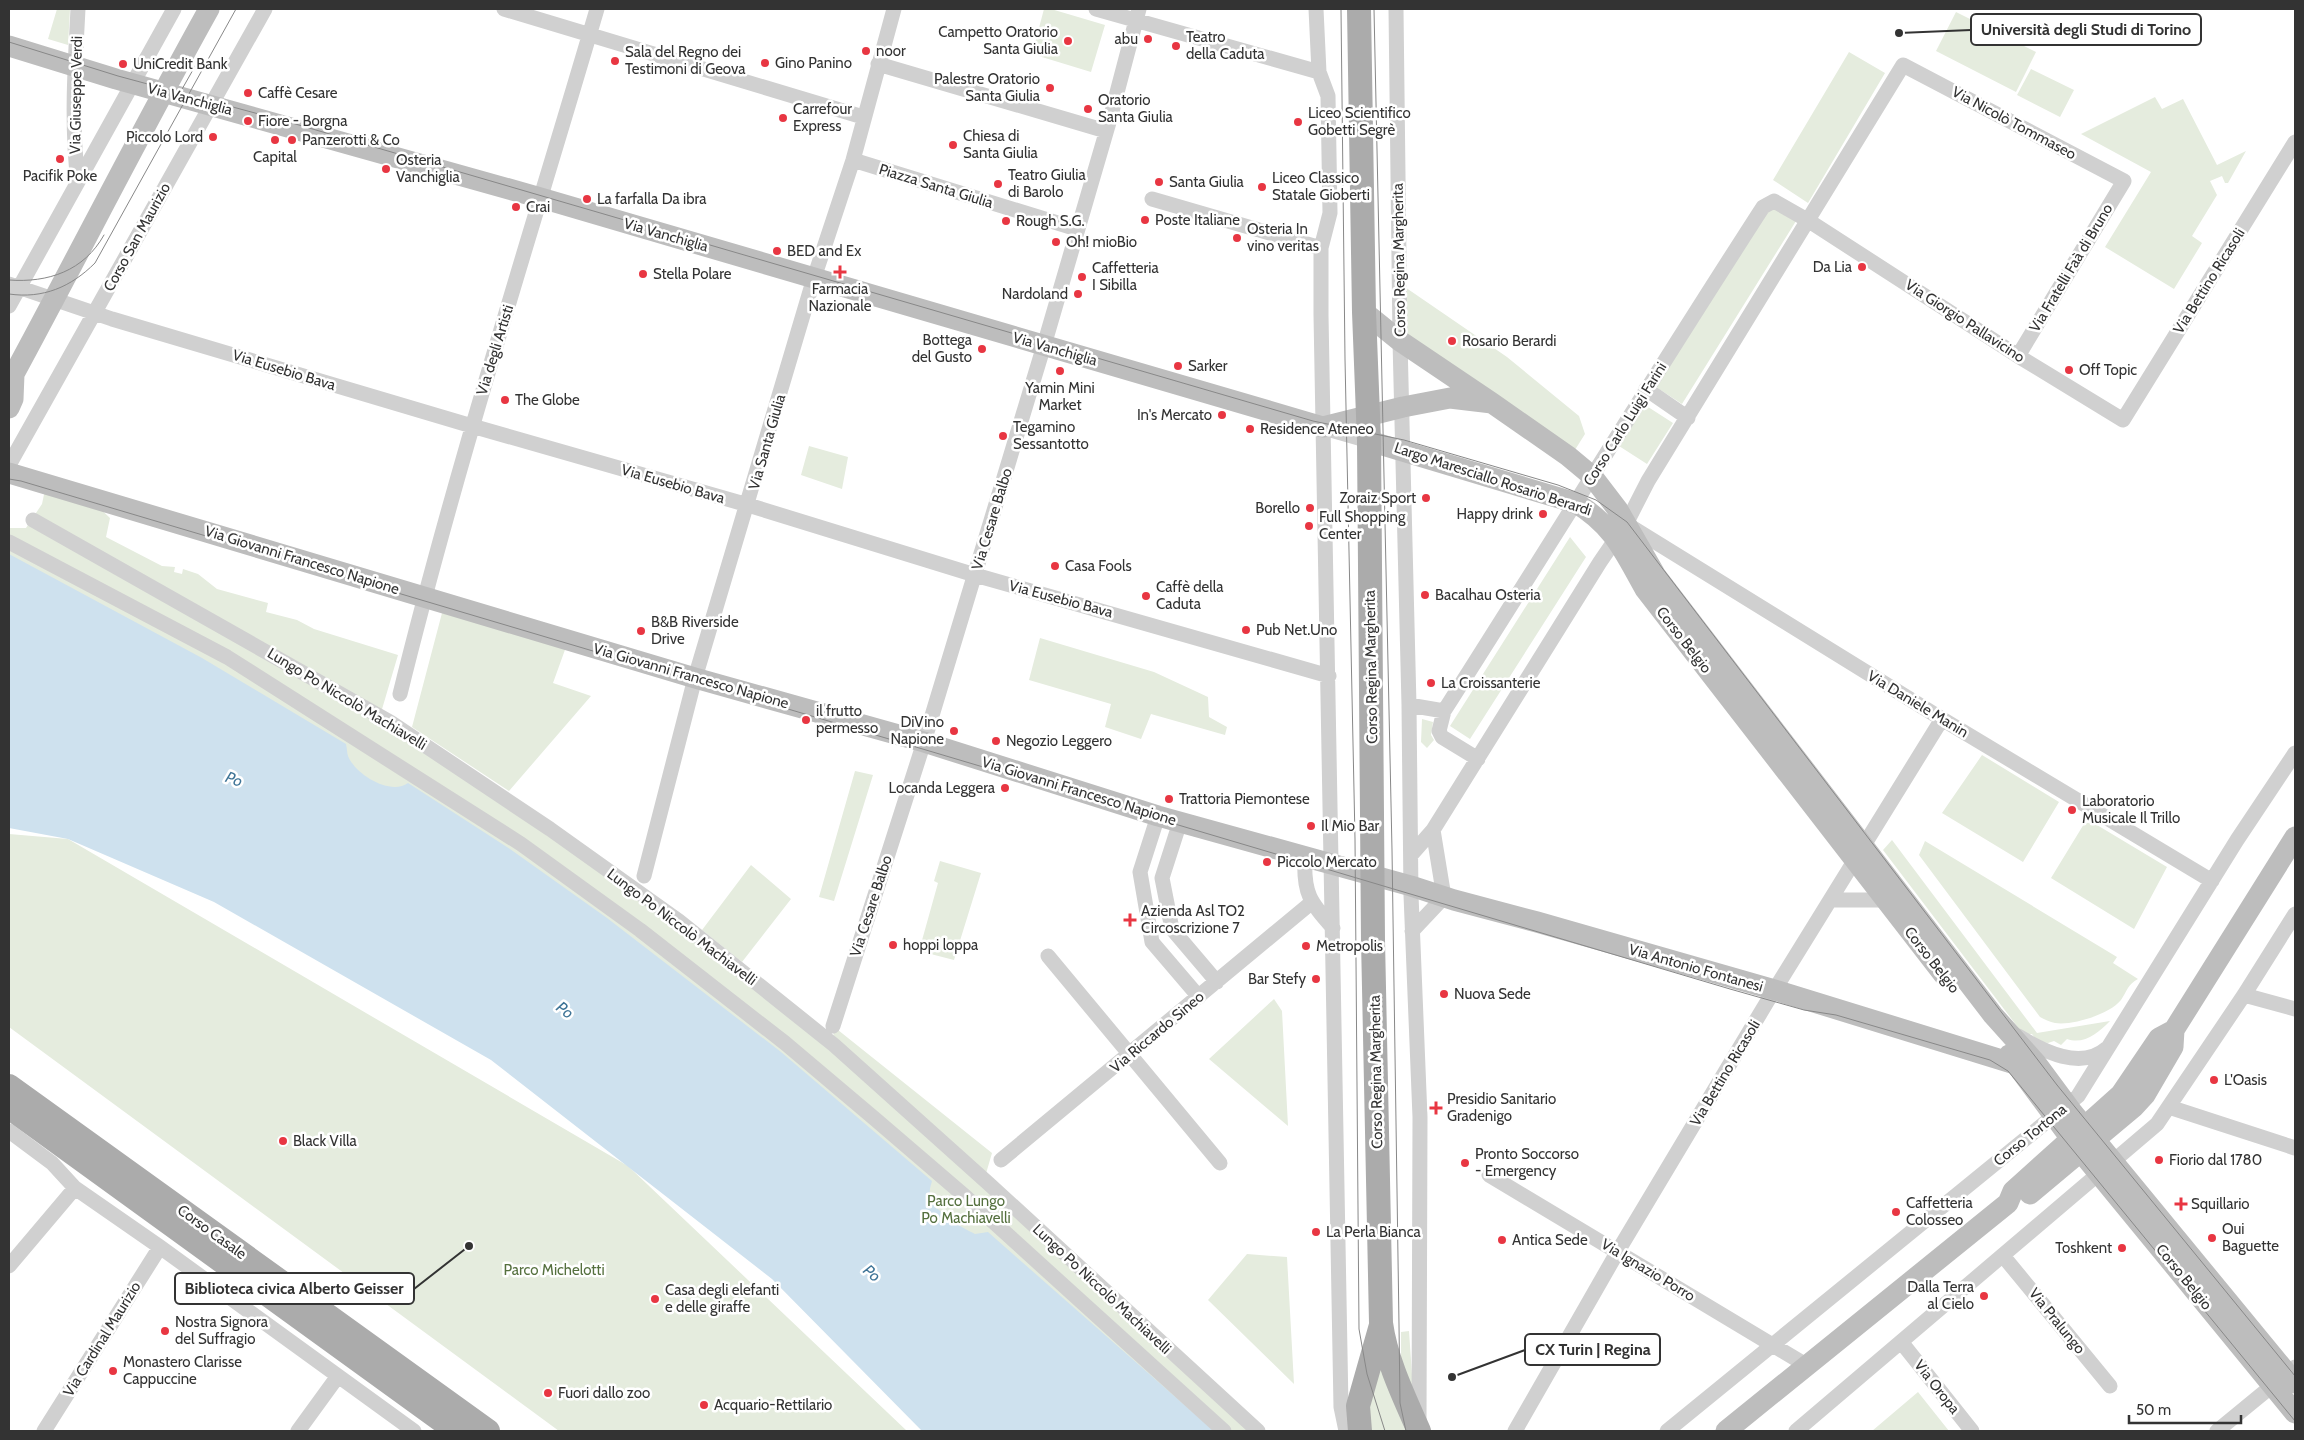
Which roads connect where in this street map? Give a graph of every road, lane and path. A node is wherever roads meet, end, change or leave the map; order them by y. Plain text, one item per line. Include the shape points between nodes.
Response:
1 (78, 9) edge
2 (174, 9) edge
3 (209, 9) edge
4 (265, 9) edge
5 (504, 9) edge
6 (597, 9) edge
7 (894, 9) edge
8 (1096, 9) edge
9 (1316, 9) edge
10 (1359, 9) edge
11 (1396, 9) edge
12 (1137, 15) edge
13 (589, 35) junction
14 (9, 46) edge
15 (878, 64) junction
16 (75, 66) junction
17 (1318, 72) junction
18 (132, 83) junction
19 (164, 91) junction
20 (211, 104) junction
21 (863, 117) junction
22 (1106, 131) junction
23 (2295, 142) edge
24 (852, 160) junction
25 (2124, 181) joint
26 (78, 182) junction
27 (541, 198) junction
28 (1152, 199) dead end
29 (1809, 221) junction
30 (1077, 229) junction
31 (1321, 248) junction
32 (814, 278) junction
33 (12, 287) edge
34 (55, 299) junction
35 (9, 306) edge
36 (1364, 312) junction
37 (96, 313) junction
38 (1400, 341) junction
39 (1044, 346) junction
40 (2018, 356) junction
41 (12, 377) edge
42 (1646, 389) junction
43 (1492, 402) junction
44 (1403, 407) junction
45 (9, 408) edge
46 (1368, 416) junction
47 (1688, 418) junction
48 (2123, 420) joint
49 (472, 426) junction
50 (1323, 427) junction
51 (1369, 441) junction
52 (1404, 452) junction
53 (9, 464) edge
54 (9, 473) edge
55 (1592, 476) junction
56 (1576, 504) junction
57 (748, 505) junction
58 (34, 520) dead end
59 (1621, 531) junction
60 (9, 542) edge
61 (975, 575) junction
62 (424, 597) junction
63 (1329, 676) junction
64 (695, 678) junction
65 (400, 694) dead end
66 (1410, 705) junction
67 (1444, 711) junction
68 (1942, 720) junction
69 (924, 742) junction
70 (2295, 752) edge
71 (1478, 758) junction
72 (1158, 816) junction
73 (1180, 822) junction
74 (1433, 830) junction
75 (2295, 837) edge
76 (1146, 853) junction
77 (1859, 854) junction
78 (1411, 855) junction
79 (1305, 857) junction
80 (1167, 860) junction
81 (1332, 864) junction
82 (1373, 875) junction
83 (644, 876) dead end
84 (2212, 881) junction
85 (1411, 886) junction
86 (1444, 897) junction
87 (1830, 900) junction
88 (1886, 900) junction
89 (1167, 903) junction
90 (1311, 903) junction
91 (1146, 906) junction
92 (2295, 914) edge
93 (1333, 928) junction
94 (1412, 931) junction
95 (1186, 946) junction
96 (1048, 956) dead end
97 (1168, 961) junction
98 (1217, 982) junction
99 (1775, 990) junction
100 (2244, 995) junction
101 (1199, 997) junction
102 (2295, 1009) edge
103 (833, 1026) dead end
104 (2006, 1029) junction
105 (2110, 1045) junction
106 (1130, 1055) junction
107 (2018, 1065) junction
108 (9, 1086) edge
109 (9, 1107) edge
110 (2170, 1107) junction
111 (2061, 1110) junction
112 (9, 1131) edge
113 (52, 1138) junction
114 (2083, 1139) junction
115 (2295, 1148) edge
116 (1002, 1160) dead end
117 (1220, 1162) dead end
118 (2107, 1168) junction
119 (1489, 1175) dead end
120 (75, 1188) junction
121 (160, 1247) junction
122 (1618, 1251) junction
123 (2004, 1257) junction
124 (9, 1266) edge
125 (1381, 1325) junction
126 (1902, 1343) junction
127 (1772, 1345) junction
128 (1806, 1365) junction
129 (338, 1376) junction
130 (2287, 1377) edge
131 (2110, 1386) dead end
132 (2295, 1413) edge
133 (44, 1431) edge
134 (298, 1431) edge
135 (414, 1431) edge
136 (456, 1431) edge
137 (488, 1431) edge
138 (1224, 1431) edge
139 (1258, 1431) edge
140 (1346, 1431) edge
141 (1360, 1431) edge
142 (1419, 1431) edge
143 (1515, 1431) edge
144 (1668, 1431) edge
145 (1726, 1431) edge
146 (1796, 1431) edge
147 (1972, 1431) edge
148 (2217, 1431) edge

1 - 16 street, Via Giuseppe Verdi
2 - 18 street
3 - 19 street
4 - 20 street, Corso San Maurizio
5 - 13 street
6 - 13 street, Via degli Artisti
7 - 15 street, Via Santa Giulia
8 - 12 street
9 - 17 street
10 - 36 main road, Corso Regina Margherita
11 - 38 street, Corso Regina Margherita
12 - 17 street
12 - 22 street, Via Cesare Balbo
13 - 21 street
13 - 27 street, Via degli Artisti
14 - 16 street, Via Vanchiglia
15 - 21 street, Via Santa Giulia
15 - 22 street
16 - 18 street, Via Vanchiglia
16 - 26 street, Via Giuseppe Verdi
17 - 31 street via 1328,96 1330,183 1330,213
18 - 19 street, Via Vanchiglia
18 - 26 street
19 - 20 street, Via Vanchiglia
19 - 34 street
20 - 27 street, Via Vanchiglia
20 - 37 street, Corso San Maurizio
21 - 24 street, Via Santa Giulia
22 - 30 street, Via Cesare Balbo
23 - 48 street, Via Bettino Ricasoli
24 - 30 street, Piazza Santa Giulia
24 - 32 street, Via Santa Giulia
25 - 29 street, Via Nicolò Tommaseo via 1904,64
25 - 40 street, Via Fratelli Faà di Bruno
26 - 33 street
27 - 32 street, Via Vanchiglia
27 - 49 street, Via degli Artisti
28 - 31 street
29 - 40 street, Via Giorgio Pallavicino
29 - 42 street, Corso Carlo Luigi Farini via 1774,201 1764,207
29 - 47 street
30 - 39 street, Via Cesare Balbo
31 - 50 street
32 - 39 street, Via Vanchiglia
32 - 57 street, Via Santa Giulia
33 - 34 street, Via Eusebio Bava
33 - 35 street
34 - 37 street, Via Eusebio Bava
34 - 41 street
36 - 38 street
36 - 46 main road, Corso Regina Margherita
37 - 49 street, Via Eusebio Bava
37 - 53 street, Corso San Maurizio
38 - 43 street
38 - 44 street, Corso Regina Margherita
39 - 50 street, Via Vanchiglia
39 - 61 street, Via Cesare Balbo
40 - 48 street, Via Giorgio Pallavicino
41 - 45 street via 13,399
42 - 47 street
42 - 55 street, Corso Carlo Luigi Farini
43 - 44 street via 1450,398
43 - 55 street
44 - 46 street
44 - 52 street, Corso Regina Margherita
46 - 50 street
46 - 51 main road, Corso Regina Margherita
47 - 59 street
49 - 57 street, Via Eusebio Bava
49 - 62 street, Via degli Artisti
50 - 51 street, Largo Maresciallo Rosario Berardi
50 - 63 street
51 - 52 street, Largo Maresciallo Rosario Berardi
51 - 82 main road, Corso Regina Margherita
52 - 56 street, Largo Maresciallo Rosario Berardi
52 - 66 street, Corso Regina Margherita
54 - 62 street, Via Giovanni Francesco Napione
55 - 56 street, Corso Carlo Luigi Farini
55 - 59 street, Corso Belgio via 1608,494
56 - 59 street, Corso Belgio
56 - 67 street, Corso Carlo Luigi Farini
57 - 61 street, Via Eusebio Bava
57 - 64 street, Via Santa Giulia
58 - 139 street, Lungo Po Niccolò Machiavelli via 390,722 550,829 679,921 834,1044
59 - 68 street, Via Daniele Manin
59 - 71 street
59 - 77 street, Corso Belgio via 1645,589
60 - 138 street via 227,657 521,844 640,930 875,1118
61 - 63 street, Via Eusebio Bava
61 - 69 street, Via Cesare Balbo
62 - 64 street, Via Giovanni Francesco Napione
62 - 65 street, Via degli Artisti
63 - 81 street
64 - 69 street, Via Giovanni Francesco Napione
64 - 83 street, Via Santa Giulia
66 - 67 street
66 - 78 street, Corso Regina Margherita
67 - 71 street, Corso Carlo Luigi Farini via 1439,730 1442,737
68 - 77 street, Via Bettino Ricasoli
68 - 84 street, Via Daniele Manin
69 - 72 street, Via Giovanni Francesco Napione
69 - 103 street, Via Cesare Balbo
70 - 84 street, Corso Tortona
71 - 74 street
72 - 73 street, Via Giovanni Francesco Napione
72 - 76 street
73 - 79 street, Via Giovanni Francesco Napione
73 - 80 street
74 - 78 street
74 - 86 street
75 - 114 street, Corso Tortona via 2174,1030 2173,1047 2145,1095 2134,1107
76 - 80 street
76 - 91 street via 1140,872
77 - 87 street, Via Bettino Ricasoli
77 - 88 street, Corso Belgio
77 - 104 street, Corso Belgio
78 - 85 street, Corso Regina Margherita
79 - 81 street, Via Giovanni Francesco Napione
79 - 90 street
80 - 89 street via 1162,878
81 - 82 street, Via Giovanni Francesco Napione
81 - 93 street
82 - 85 street, Via Antonio Fontanesi
82 - 125 main road, Corso Regina Margherita
84 - 105 street, Corso Tortona
85 - 86 street, Via Antonio Fontanesi
85 - 94 street, Corso Regina Margherita
86 - 94 street
86 - 99 street, Via Antonio Fontanesi
87 - 88 street
87 - 99 street, Via Bettino Ricasoli
88 - 107 street, Corso Belgio
89 - 91 street
89 - 95 street via 1172,929
90 - 93 street
90 - 98 street, Via Riccardo Sineo
91 - 97 street via 1152,942
92 - 100 street
93 - 140 street via 1341,1398
94 - 142 street, Corso Regina Margherita via 1420,1117
95 - 97 street
95 - 98 street
96 - 106 street
97 - 101 street
98 - 101 street, Via Riccardo Sineo
99 - 107 street, Via Antonio Fontanesi
99 - 122 street, Via Bettino Ricasoli
100 - 102 street
100 - 110 street
101 - 106 street, Via Riccardo Sineo
104 - 105 street via 2045,1051 2071,1058 2090,1057
104 - 111 street, Corso Belgio via 2036,1063
105 - 111 street, Corso Tortona via 2078,1096
106 - 116 street, Via Riccardo Sineo
106 - 117 street
107 - 111 street, Corso Belgio
108 - 137 main road, Corso Casale
109 - 113 main road, Corso Casale
110 - 115 street
110 - 118 street via 2157,1124
111 - 114 street, Corso Belgio
111 - 127 street, Corso Tortona
112 - 120 street via 52,1163
113 - 120 street
113 - 136 main road, Corso Casale
114 - 118 street, Corso Belgio
114 - 128 street, Corso Tortona via 2013,1191 2008,1203
118 - 123 street
118 - 130 street, Corso Belgio
119 - 122 street, Via Ignazio Porro
120 - 121 street
120 - 124 street
121 - 129 street
121 - 133 street, Via Cardinal Maurizio
122 - 127 street, Via Ignazio Porro
122 - 143 street, Via Bettino Ricasoli
123 - 126 street
123 - 131 street, Via Pralungo
125 - 141 main road, Corso Regina Margherita via 1358,1406
125 - 142 main road, Corso Regina Margherita
126 - 146 street
126 - 147 street, Via Oropa
127 - 128 street, Via Ignazio Porro
127 - 144 street, Corso Tortona
128 - 145 street, Corso Tortona
129 - 134 street
129 - 135 street
130 - 132 street, Corso Belgio
130 - 148 street

